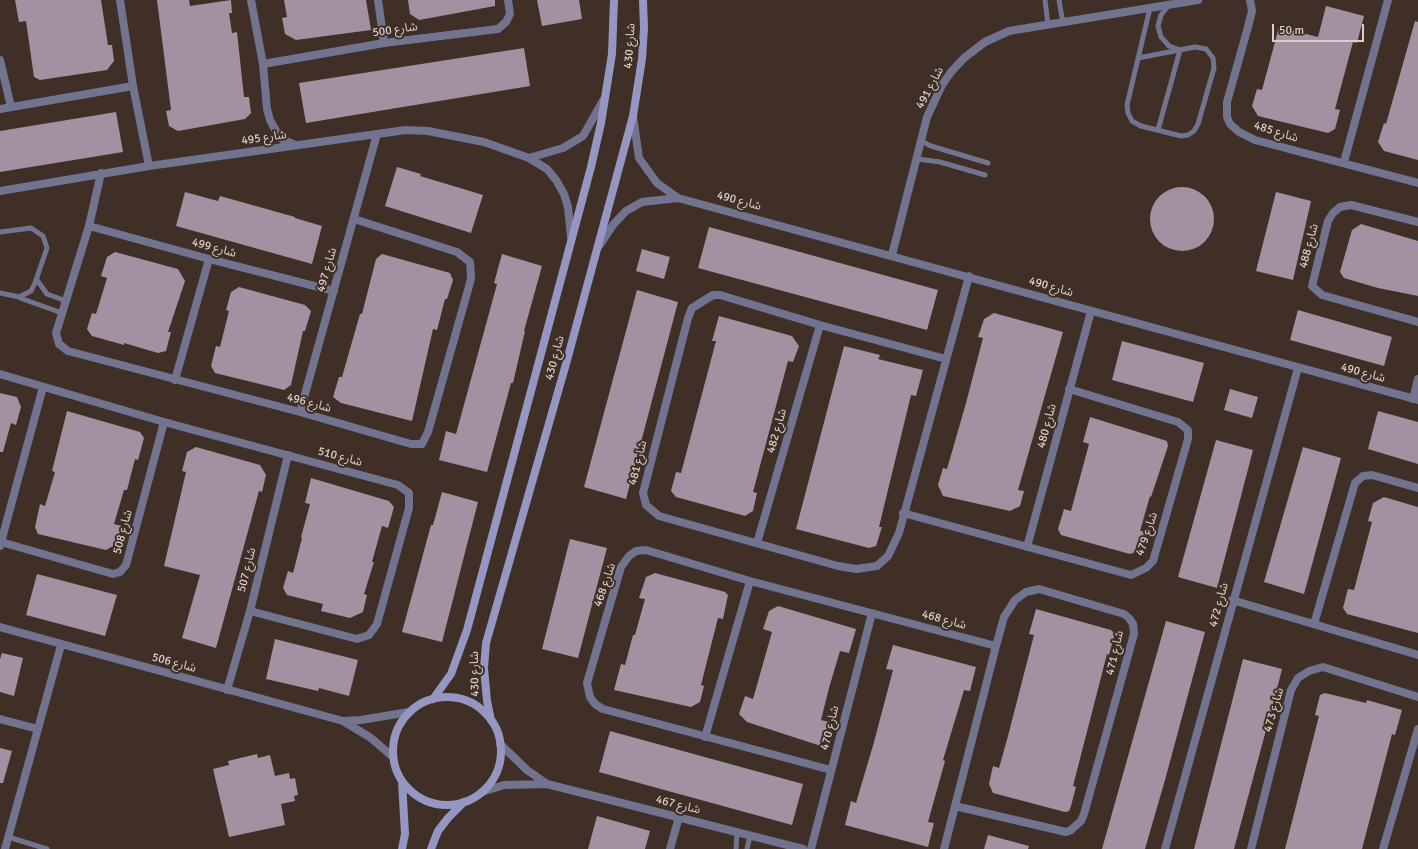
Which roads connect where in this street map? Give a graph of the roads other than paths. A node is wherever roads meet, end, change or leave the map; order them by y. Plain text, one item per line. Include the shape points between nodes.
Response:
1 (120, 0) edge
2 (251, 0) edge
3 (378, 0) edge
4 (508, 0) edge
5 (614, 0) edge
6 (643, 0) edge
7 (1045, 0) edge
8 (1059, 0) edge
9 (1198, 0) edge
10 (1250, 0) edge
11 (1388, 0) edge
12 (1170, 5) junction
13 (1150, 8) junction
14 (1063, 23) junction
15 (1048, 25) junction
16 (384, 43) junction
17 (1180, 50) junction
18 (1138, 58) junction
19 (0, 60) edge
20 (263, 64) junction
21 (133, 86) junction
22 (606, 96) junction
23 (11, 107) junction
24 (0, 109) edge
25 (633, 116) junction
26 (1158, 130) junction
27 (377, 134) junction
28 (921, 141) junction
29 (296, 146) junction
30 (529, 158) junction
31 (917, 159) junction
32 (1344, 162) junction
33 (988, 163) dead end
34 (149, 166) junction
35 (101, 174) junction
36 (984, 175) dead end
37 (1418, 183) edge
38 (0, 192) edge
39 (678, 198) junction
40 (354, 219) junction
41 (1418, 222) edge
42 (89, 226) junction
43 (0, 232) edge
44 (571, 237) junction
45 (599, 246) junction
46 (892, 255) junction
47 (209, 259) junction
48 (968, 276) junction
49 (36, 280) junction
50 (334, 291) junction
51 (0, 293) edge
52 (19, 297) junction
53 (66, 301) junction
54 (1091, 311) junction
55 (62, 313) junction
56 (1418, 322) edge
57 (820, 325) junction
58 (946, 359) junction
59 (1298, 368) junction
60 (0, 374) edge
61 (1418, 379) edge
62 (175, 380) junction
63 (43, 387) junction
64 (1069, 389) junction
65 (1416, 399) edge
66 (300, 412) junction
67 (164, 422) junction
68 (288, 455) junction
69 (1418, 488) edge
70 (903, 514) junction
71 (757, 543) junction
72 (1, 544) edge
73 (1027, 548) junction
74 (750, 581) junction
75 (1232, 600) junction
76 (250, 611) junction
77 (872, 613) junction
78 (1314, 624) junction
79 (0, 628) edge
80 (61, 645) junction
81 (996, 646) junction
82 (1418, 655) edge
83 (227, 690) junction
84 (1418, 696) edge
85 (432, 699) junction
86 (409, 712) junction
87 (0, 719) edge
88 (491, 720) junction
89 (343, 721) junction
90 (38, 729) junction
91 (1418, 729) edge
92 (705, 737) junction
93 (500, 744) junction
94 (393, 757) junction
95 (831, 770) junction
96 (402, 781) junction
97 (547, 784) junction
98 (482, 792) junction
99 (464, 802) junction
100 (955, 806) junction
101 (679, 818) junction
102 (737, 832) junction
103 (750, 836) junction
104 (8, 837) junction
105 (5, 849) edge
106 (47, 849) edge
107 (402, 849) edge
108 (431, 849) edge
109 (670, 849) edge
110 (736, 849) edge
111 (747, 849) edge
112 (803, 849) edge
113 (811, 849) edge
114 (944, 849) edge
115 (1165, 849) edge
116 (1251, 849) edge
117 (1383, 849) edge

1 - 21 street
2 - 20 street
3 - 16 street
4 - 16 street, شارع 500 via 510,14 498,29
5 - 22 street, شارع 430 via 612,54
6 - 25 street, شارع 430 via 642,60
7 - 15 lane
8 - 14 lane
9 - 12 street, شارع 491
10 - 32 street, شارع 485 via 1252,11 1227,102 1227,117 1230,124 1255,140
11 - 32 street
12 - 13 street, شارع 491
12 - 17 lane via 1161,15 1158,26 1161,38 1169,46
13 - 14 street, شارع 491
13 - 18 lane
14 - 15 street, شارع 491
15 - 28 street, شارع 491 via 1009,31 985,42 964,58 942,85 927,117
16 - 20 street, شارع 500
17 - 18 lane
17 - 26 lane
17 - 26 lane via 1195,47 1206,49 1213,58 1214,68 1194,131 1181,136
18 - 26 lane via 1127,105 1128,113 1132,121
19 - 23 street
20 - 29 street via 270,120 283,140
21 - 23 street
21 - 34 street
22 - 30 street via 583,136 563,148
22 - 44 street, شارع 430 via 591,167
23 - 24 street
25 - 39 street, شارع 490 via 639,158 656,183
25 - 45 street, شارع 430
27 - 29 street, شارع 495
27 - 30 street, شارع 495 via 406,130 428,131 484,142
27 - 40 street, شارع 497
28 - 31 street, شارع 491
28 - 33 lane
29 - 34 street, شارع 495
30 - 44 street, شارع 495 via 547,169 564,194
31 - 36 lane via 940,162
31 - 46 street, شارع 491
32 - 37 street, شارع 485
34 - 35 street, شارع 495
35 - 38 street, شارع 495
35 - 42 street, شارع 496
39 - 45 street, شارع 490 via 642,202 626,211 612,225
39 - 46 street, شارع 490
40 - 50 street, شارع 497
40 - 66 street, شارع 496 via 457,252 470,262 471,279 428,432 422,444 411,444
41 - 56 street, شارع 488 via 1351,205 1340,207 1328,221 1312,286 1322,295
42 - 47 street, شارع 499
42 - 53 street, شارع 496
43 - 49 lane via 31,228 43,236 47,248
44 - 85 street, شارع 430 via 467,630 451,674
45 - 88 street, شارع 430 via 486,643 484,668
46 - 48 street, شارع 490
47 - 50 street, شارع 499
47 - 62 street
48 - 54 street, شارع 490
48 - 58 street, شارع 481
49 - 52 lane via 31,291
49 - 53 lane via 47,294
50 - 66 street, شارع 497
51 - 52 lane
52 - 55 lane
53 - 55 street, شارع 496
54 - 59 street, شارع 490
54 - 64 street, شارع 480
55 - 62 street, شارع 496 via 56,334 59,344 68,351
57 - 58 street, شارع 481
57 - 71 street, شارع 482
57 - 71 street, شارع 481 via 720,295 703,300 692,308 688,318 643,493 646,504 659,516
58 - 70 street, شارع 481
59 - 65 street, شارع 490
59 - 75 street, شارع 472
60 - 63 street, شارع 510
61 - 65 street
62 - 66 street, شارع 496
63 - 67 street, شارع 510
63 - 72 street
64 - 73 street, شارع 480
64 - 73 street, شارع 479 via 1178,422 1188,430 1188,439 1153,561 1146,568 1131,575
67 - 68 street, شارع 510
67 - 72 street, شارع 508 via 126,565 120,572 113,574
68 - 76 street, شارع 507
68 - 76 street, شارع 510 via 398,485 409,493 409,508 377,624 369,634 358,639
69 - 78 street via 1372,475 1363,476 1355,483
70 - 71 street, شارع 481 via 899,533 888,556 877,566 856,569 838,566
70 - 73 street, شارع 479
74 - 77 street, شارع 468
74 - 92 street
74 - 92 street, شارع 468 via 646,550 629,556 621,567 587,683 590,697 603,709
75 - 78 street
75 - 115 street, شارع 472
76 - 83 street, شارع 507
77 - 81 street, شارع 468
77 - 95 street, شارع 470
78 - 82 street
79 - 80 street, شارع 506
80 - 83 street, شارع 506
80 - 90 street
81 - 100 street, شارع 471
81 - 100 street, شارع 471 via 1004,617 1015,600 1026,592 1039,590 1124,614 1133,624 1134,634 1084,814 1076,826 1066,832
83 - 89 street, شارع 506
84 - 116 street, شارع 473 via 1323,667 1298,678 1291,690
85 - 86 street
85 - 88 street via 458,698 482,710
86 - 89 street, شارع 506
86 - 94 street via 399,725 394,740
87 - 90 street
88 - 93 street
89 - 94 street, شارع 506 via 371,738
90 - 104 street
91 - 117 street
92 - 95 street, شارع 468
93 - 97 street, شارع 467 via 527,770
93 - 98 street via 500,762 493,778
94 - 96 street
95 - 113 street, شارع 470
96 - 99 street via 412,792 437,804
96 - 107 street via 405,834
97 - 98 street, شارع 467 via 504,785
97 - 101 street, شارع 467
98 - 99 street
99 - 108 street via 438,832
100 - 114 street, شارع 471
101 - 102 street, شارع 467
101 - 109 street
102 - 103 street, شارع 467
102 - 110 lane
103 - 111 lane
103 - 112 street, شارع 467
104 - 105 street
104 - 106 lane

